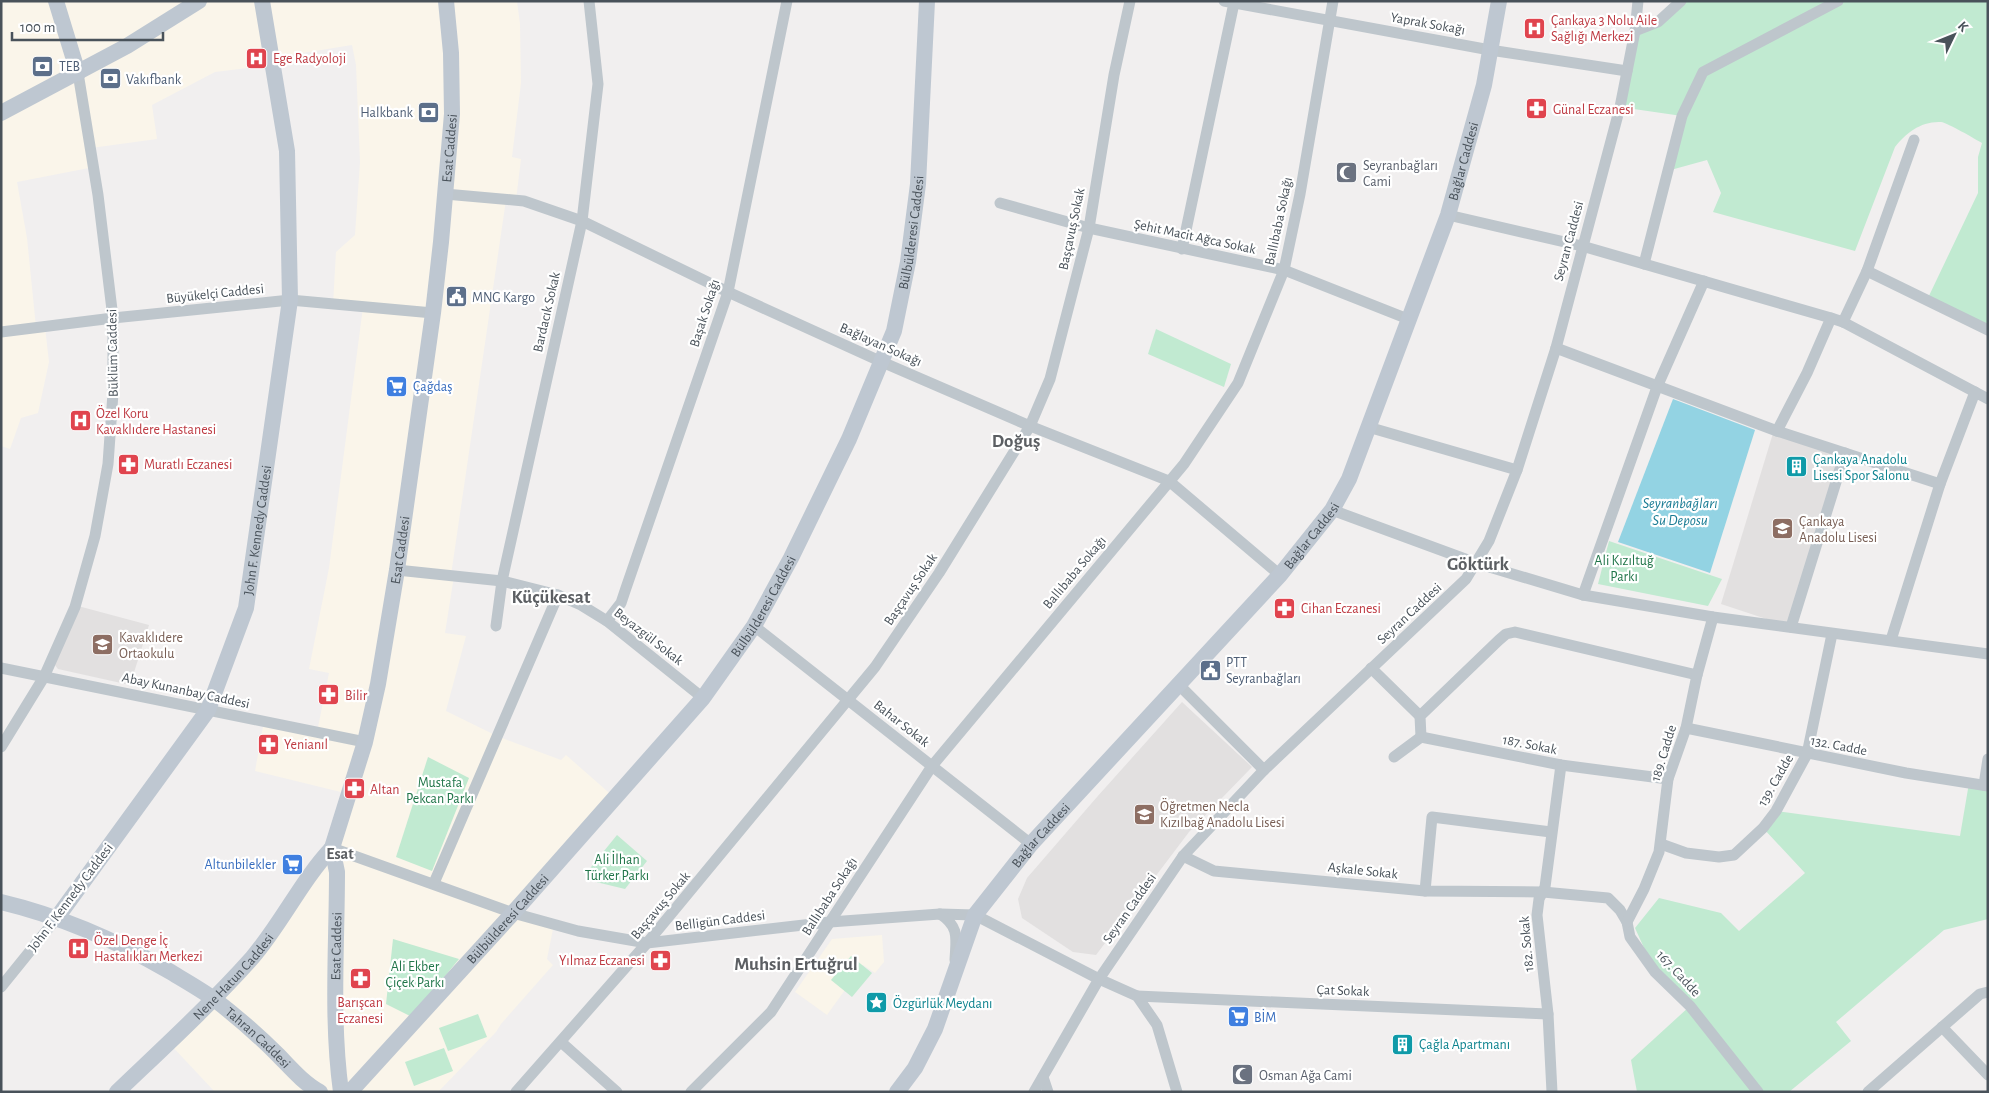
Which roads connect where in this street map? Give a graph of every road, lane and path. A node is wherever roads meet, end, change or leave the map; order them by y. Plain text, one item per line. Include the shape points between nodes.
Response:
1 (56, 1) edge
2 (199, 1) edge
3 (262, 1) edge
4 (446, 1) edge
5 (589, 1) edge
6 (787, 1) edge
7 (927, 1) edge
8 (1130, 1) edge
9 (1333, 1) edge
10 (1499, 1) edge
11 (1638, 1) edge
12 (1681, 1) edge
13 (1838, 1) edge
14 (1229, 2) edge
15 (1330, 20) junction
16 (1634, 31) junction
17 (1490, 50) junction
18 (1627, 71) junction
19 (78, 73) junction
20 (1, 113) edge
21 (1914, 140) dead end
22 (445, 194) junction
23 (1000, 203) dead end
24 (1448, 216) junction
25 (582, 220) junction
26 (1089, 228) junction
27 (1582, 246) junction
28 (1182, 249) junction
29 (1644, 264) junction
30 (1284, 270) junction
31 (1867, 271) junction
32 (1704, 281) junction
33 (728, 292) junction
34 (290, 300) junction
35 (433, 313) junction
36 (113, 318) junction
37 (1831, 318) junction
38 (1408, 319) junction
39 (1843, 322) junction
40 (1988, 330) edge
41 (1, 332) edge
42 (1556, 348) junction
43 (882, 362) junction
44 (1657, 387) junction
45 (1975, 392) junction
46 (1988, 399) edge
47 (1030, 426) junction
48 (1368, 427) junction
49 (1777, 431) junction
50 (1845, 453) junction
51 (1517, 470) junction
52 (1169, 481) junction
53 (1940, 484) junction
54 (1332, 510) junction
55 (1476, 563) junction
56 (397, 570) junction
57 (1280, 575) junction
58 (502, 581) junction
59 (1583, 594) junction
60 (558, 595) junction
61 (1713, 617) junction
62 (607, 621) junction
63 (496, 626) dead end
64 (754, 626) junction
65 (1791, 627) junction
66 (1832, 634) junction
67 (1891, 640) junction
68 (1988, 654) edge
69 (1, 668) edge
70 (1371, 668) junction
71 (1697, 675) junction
72 (44, 677) junction
73 (1179, 685) junction
74 (703, 698) junction
75 (849, 701) junction
76 (208, 710) junction
77 (1420, 716) junction
78 (1686, 728) junction
79 (1421, 737) junction
80 (365, 742) junction
81 (1, 747) edge
82 (1807, 754) junction
83 (1394, 757) dead end
84 (1988, 758) edge
85 (1561, 765) junction
86 (932, 766) junction
87 (1264, 770) junction
88 (1668, 778) junction
89 (1986, 786) edge
90 (1551, 832) junction
91 (1031, 844) junction
92 (1661, 844) junction
93 (332, 848) junction
94 (1183, 856) junction
95 (434, 883) junction
96 (1425, 892) junction
97 (1543, 892) junction
98 (1, 902) edge
99 (513, 913) junction
100 (940, 914) junction
101 (975, 915) junction
102 (56, 919) junction
103 (830, 922) junction
104 (1627, 922) junction
105 (647, 944) junction
106 (955, 973) junction
107 (1099, 979) junction
108 (1, 987) edge
109 (1988, 992) edge
110 (1136, 996) junction
111 (214, 999) junction
112 (1548, 1014) junction
113 (1942, 1028) junction
114 (561, 1042) junction
115 (1988, 1075) edge
116 (1042, 1077) junction
117 (118, 1092) edge
118 (320, 1092) edge
119 (341, 1092) edge
120 (350, 1092) edge
121 (516, 1092) edge
122 (617, 1092) edge
123 (691, 1092) edge
124 (897, 1092) edge
125 (1034, 1092) edge
126 (1048, 1092) edge
127 (1177, 1092) edge
128 (1552, 1092) edge
129 (1758, 1092) edge
130 (1868, 1092) edge

1 - 19 main road, Büklüm Caddesi
2 - 19 main road
3 - 34 main road, John F. Kennedy Caddesi via 287,151
4 - 22 main road, Esat Caddesi via 452,114
5 - 25 street, Bardacık Sokak via 598,84
6 - 33 street, Başak Sokağı
7 - 43 main road, Bülbülderesi Caddesi via 918,184 908,262 894,331
8 - 26 street, Başçavuş Sokak via 1114,75
9 - 15 street, Ballıbaba Sokağı
10 - 17 main road, Bağlar Caddesi
11 - 16 street, Seyran Caddesi
12 - 16 street via 1658,22
13 - 29 street via 1703,72 1682,116
14 - 15 street, Yaprak Sokağı
14 - 28 street
15 - 17 street, Yaprak Sokağı
15 - 30 street, Ballıbaba Sokağı
16 - 18 street, Seyran Caddesi
17 - 18 street, Yaprak Sokağı
17 - 24 main road, Bağlar Caddesi via 1484,85
18 - 27 street, Seyran Caddesi
19 - 20 main road
19 - 36 street, Büklüm Caddesi via 98,195
21 - 31 street
22 - 25 street, Bağlayan Sokağı via 524,201
22 - 35 main road, Esat Caddesi
23 - 26 street, Şehit Macit Ağca Sokak
24 - 27 street
24 - 38 main road, Bağlar Caddesi
25 - 33 street, Bağlayan Sokağı
25 - 58 street, Bardacık Sokak
26 - 28 street, Şehit Macit Ağca Sokak
26 - 47 street, Başçavuş Sokak via 1050,379
27 - 29 street
27 - 42 street, Seyran Caddesi
28 - 30 street, Şehit Macit Ağca Sokak
29 - 32 street
30 - 38 street, Şehit Macit Ağca Sokak
30 - 52 street, Ballıbaba Sokağı via 1238,383
31 - 39 street
31 - 40 street
32 - 37 street
32 - 44 street
33 - 43 street, Bağlayan Sokağı
33 - 62 street, Başak Sokağı via 621,603
34 - 35 street, Büyükelçi Caddesi
34 - 36 street, Büyükelçi Caddesi
34 - 76 main road, John F. Kennedy Caddesi via 246,608
35 - 56 main road, Esat Caddesi
36 - 41 street, Büyükelçi Caddesi
36 - 72 street, Büklüm Caddesi via 113,393 108,464 95,536 75,607
37 - 39 street
37 - 49 street
38 - 48 main road, Bağlar Caddesi
39 - 45 street
42 - 44 street
42 - 51 street, Seyran Caddesi
43 - 47 street, Bağlayan Sokağı
43 - 64 main road, Bülbülderesi Caddesi via 850,439
44 - 49 street
44 - 59 street
45 - 46 street
45 - 53 street
47 - 52 street, Bağlayan Sokağı
47 - 75 street, Başçavuş Sokak via 939,573
48 - 51 street
48 - 54 main road, Bağlar Caddesi via 1349,479
49 - 50 street
50 - 53 street
50 - 65 street
51 - 55 street, Seyran Caddesi via 1489,541
52 - 57 street, Bağlayan Sokağı
52 - 86 street, Ballıbaba Sokağı
53 - 67 street
54 - 55 street
54 - 57 main road, Bağlar Caddesi
55 - 59 street
55 - 70 street, Seyran Caddesi via 1466,579
56 - 58 street, Beyazgül Sokak
56 - 80 main road, Esat Caddesi
57 - 73 main road, Bağlar Caddesi
58 - 60 street, Beyazgül Sokak
58 - 63 street, Bardacık Sokak
59 - 61 street
60 - 62 street, Beyazgül Sokak
60 - 95 street
61 - 65 street
61 - 71 street, 189. Cadde
62 - 74 street, Beyazgül Sokak
64 - 74 main road, Bülbülderesi Caddesi
64 - 75 street, Bahar Sokak
65 - 66 street
66 - 67 street
66 - 82 street, 139. Cadde
67 - 68 street
69 - 72 street, Abay Kunanbay Caddesi
70 - 77 street
70 - 87 street, Seyran Caddesi
71 - 77 street via 1515,632 1499,640
71 - 78 street, 189. Cadde
72 - 76 street, Abay Kunanbay Caddesi
72 - 81 street, Büklüm Caddesi
73 - 87 street
73 - 91 main road, Bağlar Caddesi
74 - 99 main road, Bülbülderesi Caddesi
75 - 86 street, Bahar Sokak
75 - 105 street, Başçavuş Sokak
76 - 80 street, Abay Kunanbay Caddesi
76 - 102 main road, John F. Kennedy Caddesi
77 - 79 street
78 - 82 street, 132. Cadde
78 - 88 street, 189. Cadde
79 - 83 street
79 - 85 street, 187. Sokak
80 - 93 main road, Esat Caddesi
82 - 89 street, 132. Cadde
82 - 92 street, 139. Cadde via 1776,811 1734,855 1719,857 1686,853
84 - 89 street
85 - 88 street, 187. Sokak
85 - 90 street, 182. Sokak
86 - 91 street, Bahar Sokak
86 - 103 street, Ballıbaba Sokağı
87 - 94 street, Seyran Caddesi
88 - 92 street, 189. Cadde
90 - 96 street via 1432,817
90 - 97 street, 182. Sokak
91 - 101 main road, Bağlar Caddesi
92 - 104 street, 189. Cadde
93 - 95 street, Belligün Caddesi
93 - 111 main road, Nene Hatun Caddesi via 316,865 272,933
93 - 119 main road, Esat Caddesi via 337,872 336,1020
94 - 96 street, Aşkale Sokak via 1214,871
94 - 107 street, Seyran Caddesi
95 - 99 street, Belligün Caddesi
96 - 97 street, Aşkale Sokak
97 - 104 street, 167. Cadde via 1608,898
97 - 112 street, 182. Sokak via 1537,915
98 - 102 main road, Tahran Caddesi
99 - 105 street, Belligün Caddesi via 578,931
99 - 120 main road, Bülbülderesi Caddesi
100 - 101 street, Belligün Caddesi
100 - 103 street, Belligün Caddesi
100 - 106 street, Bağlar Caddesi via 951,922 956,932
101 - 106 main road, Bağlar Caddesi
101 - 107 street
102 - 108 street, John F. Kennedy Caddesi
102 - 111 main road, Tahran Caddesi via 128,949
103 - 105 street, Belligün Caddesi
103 - 123 street, Ballıbaba Sokağı via 771,1012
104 - 129 street, 167. Cadde via 1630,937 1655,972 1690,1006
105 - 114 street, Başçavuş Sokak
106 - 124 main road, Bağlar Caddesi via 928,1044
107 - 110 street
107 - 116 street, Seyran Caddesi
109 - 113 street via 1980,994
110 - 112 street, Çat Sokak
110 - 127 street via 1157,1025
111 - 117 main road, Nene Hatun Caddesi
111 - 118 main road, Tahran Caddesi
112 - 128 street, 182. Sokak
113 - 115 street
113 - 130 street
114 - 121 street, Başçavuş Sokak
114 - 122 street
116 - 125 street, Seyran Caddesi
116 - 126 street

